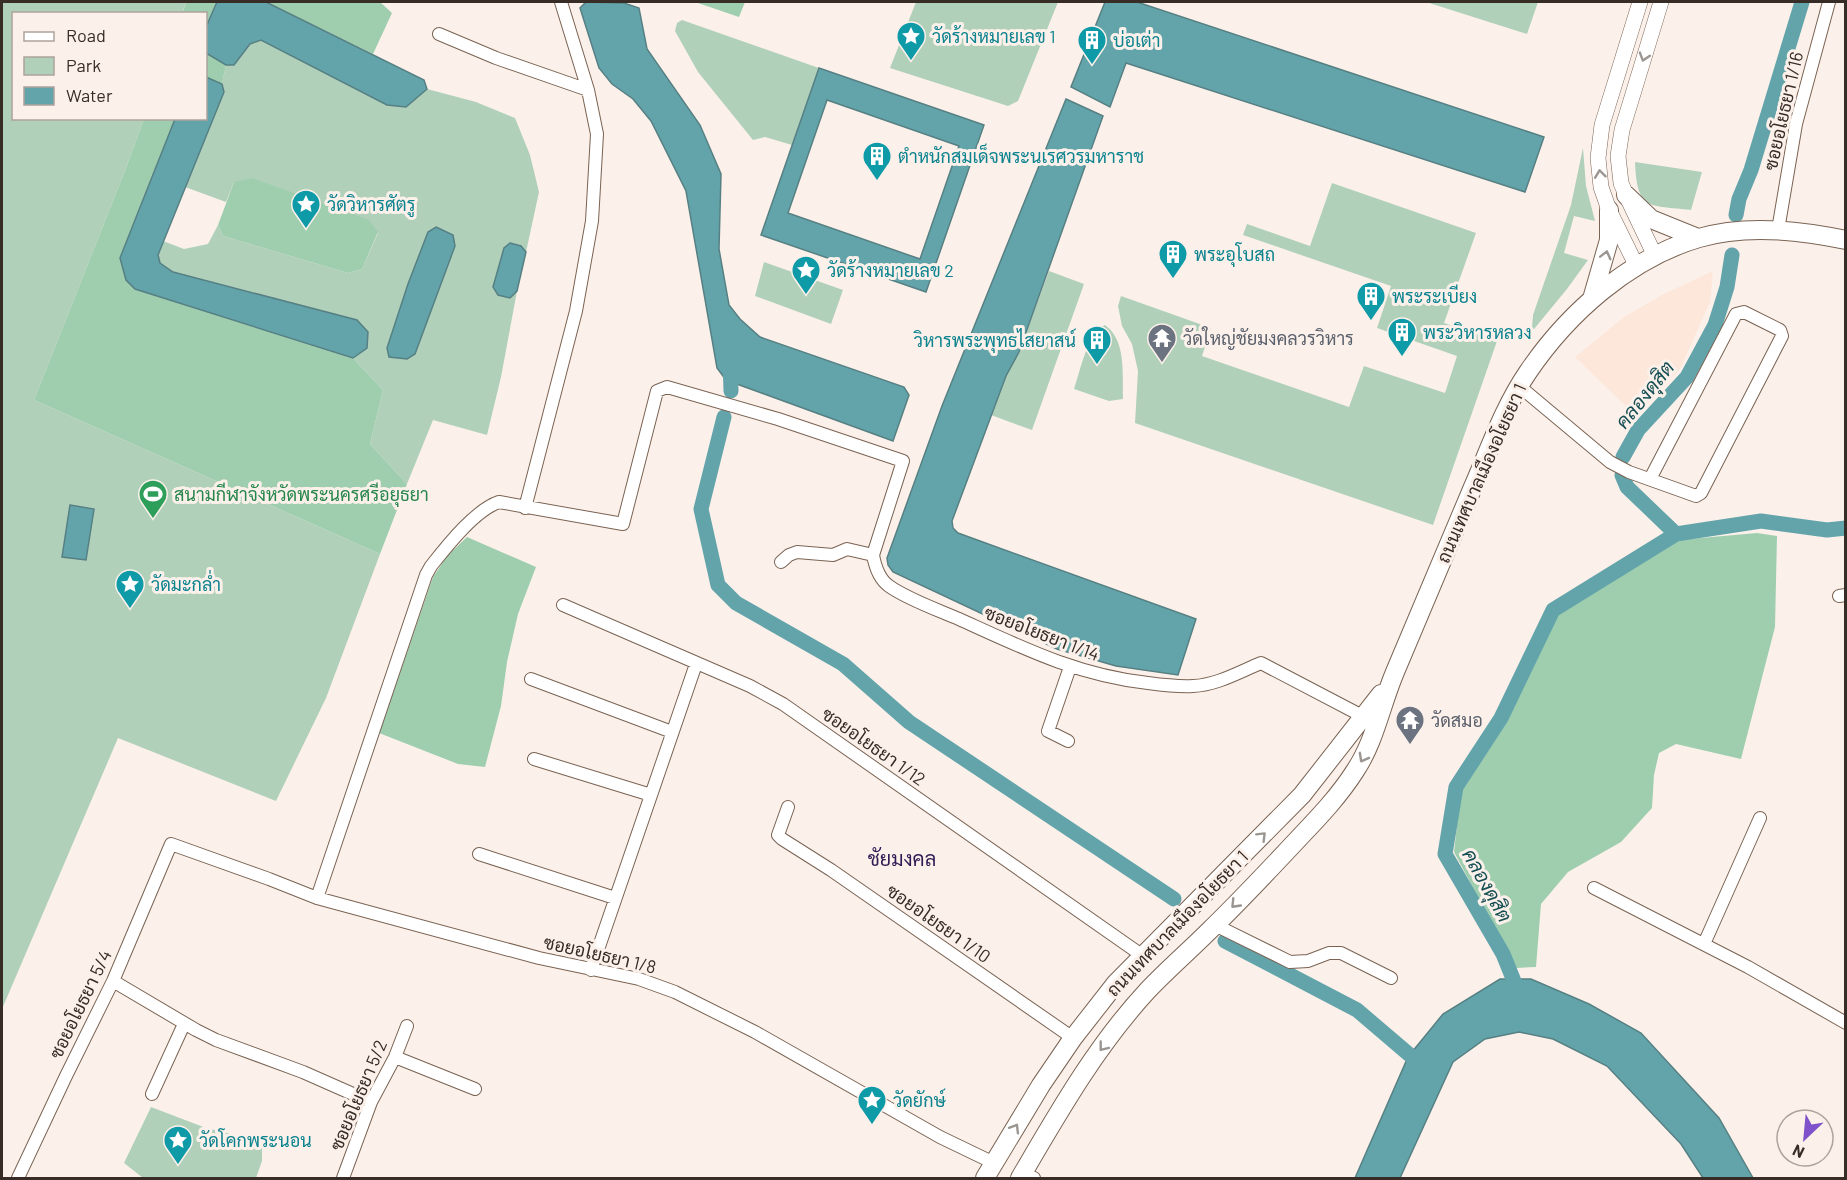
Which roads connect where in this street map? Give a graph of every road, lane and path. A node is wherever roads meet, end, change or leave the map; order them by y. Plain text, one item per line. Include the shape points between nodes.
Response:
1 (560, 2) edge
2 (1640, 2) edge
3 (1662, 2) edge
4 (1829, 2) edge
5 (439, 34) dead end
6 (588, 90) junction
7 (1626, 195) junction
8 (1609, 210) junction
9 (1779, 230) junction
10 (1698, 238) junction
11 (1845, 240) edge
12 (1655, 256) junction
13 (1637, 267) junction
14 (1593, 299) junction
15 (1519, 386) junction
16 (1650, 478) junction
17 (525, 508) junction
18 (873, 555) junction
19 (781, 562) dead end
20 (563, 605) dead end
21 (696, 664) junction
22 (1070, 667) junction
23 (531, 679) dead end
24 (1370, 720) junction
25 (672, 732) junction
26 (1068, 741) dead end
27 (534, 759) dead end
28 (651, 795) junction
29 (788, 807) dead end
30 (1760, 818) dead end
31 (171, 844) joint
32 (479, 854) dead end
33 (1594, 888) dead end
34 (317, 898) junction
35 (615, 898) junction
36 (1215, 925) junction
37 (1704, 944) junction
38 (1143, 956) junction
39 (591, 970) junction
40 (1391, 978) dead end
41 (112, 981) junction
42 (184, 1023) junction
43 (1845, 1023) edge
44 (407, 1026) dead end
45 (1073, 1038) junction
46 (395, 1057) junction
47 (475, 1089) dead end
48 (153, 1094) dead end
49 (371, 1102) junction
50 (990, 1171) edge
51 (1026, 1177) edge
52 (18, 1179) edge
53 (343, 1179) edge

1 - 6 street
8 -> 2 street via 1601,187 1598,158 1602,125
3 -> 7 street via 1622,130 1618,156
4 - 9 street, ซอยอโยธยา 1/16 via 1796,124
5 - 6 street
6 - 17 street via 597,134 592,221 576,311
7 - 10 main road via 1651,219
7 - 12 street
8 - 13 street
14 -> 8 main road via 1609,240
9 - 10 main road, ถนนเทศบาลเมืองอโยธยา 1
9 - 11 main road, ถนนเทศบาลเมืองอโยธยา 1
10 - 12 main road, ถนนเทศบาลเมืองอโยธยา 1
12 - 13 main road, ถนนเทศบาลเมืองอโยธยา 1
13 - 14 main road, ถนนเทศบาลเมืองอโยธยา 1
14 - 15 main road, ถนนเทศบาลเมืองอโยธยา 1 via 1556,334
15 - 16 street via 1610,462
15 - 24 main road, ถนนเทศบาลเมืองอโยธยา 1 via 1390,683
16 - 16 street via 1691,495 1701,494 1782,336 1780,330 1744,312 1736,314
17 - 18 street via 622,524 657,391 667,387 903,461
17 - 34 street via 499,502 489,505 426,575
18 - 19 street via 847,549 833,555 797,552
18 - 22 street, ซอยอโยธยา 1/14 via 875,569 887,586
20 - 21 street, ซอยอโยธยา 1/12
21 - 25 street
21 - 38 street, ซอยอโยธยา 1/12 via 783,704
22 - 24 street, ซอยอโยธยา 1/14 via 1115,680 1193,686 1225,679 1261,663
22 - 26 street via 1048,731
23 - 25 street
24 -> 36 main road, ถนนเทศบาลเมืองอโยธยา 1 via 1364,757 1336,797
38 -> 24 main road, ถนนเทศบาลเมืองอโยธยา 1
25 - 28 street
27 - 28 street
28 - 35 street
29 - 45 street, ซอยอโยธยา 1/10 via 778,835 782,839
30 - 37 street
31 - 34 street, ซอยอโยธยา 1/8
31 - 41 street, ซอยอโยธยา 5/4
32 - 35 street
33 - 37 street
34 - 39 street, ซอยอโยธยา 1/8
35 - 39 street
36 - 40 street via 1290,962 1341,953
36 -> 51 main road, ถนนเทศบาลเมืองอโยธยา 1 via 1147,992 1100,1050 1067,1098
37 - 43 street
38 - 45 main road, ถนนเทศบาลเมืองอโยธยา 1 via 1116,983
39 - 50 street, ซอยอโยธยา 1/8 via 639,979 704,1005 940,1137
41 - 42 street
41 - 52 street, ซอยอโยธยา 5/4
42 - 48 street
42 - 49 street via 216,1040
44 - 46 street, ซอยอโยธยา 5/2
50 -> 45 main road, ถนนเทศบาลเมืองอโยธยา 1
46 - 47 street
46 - 49 street, ซอยอโยธยา 5/2
49 - 53 street, ซอยอโยธยา 5/2

